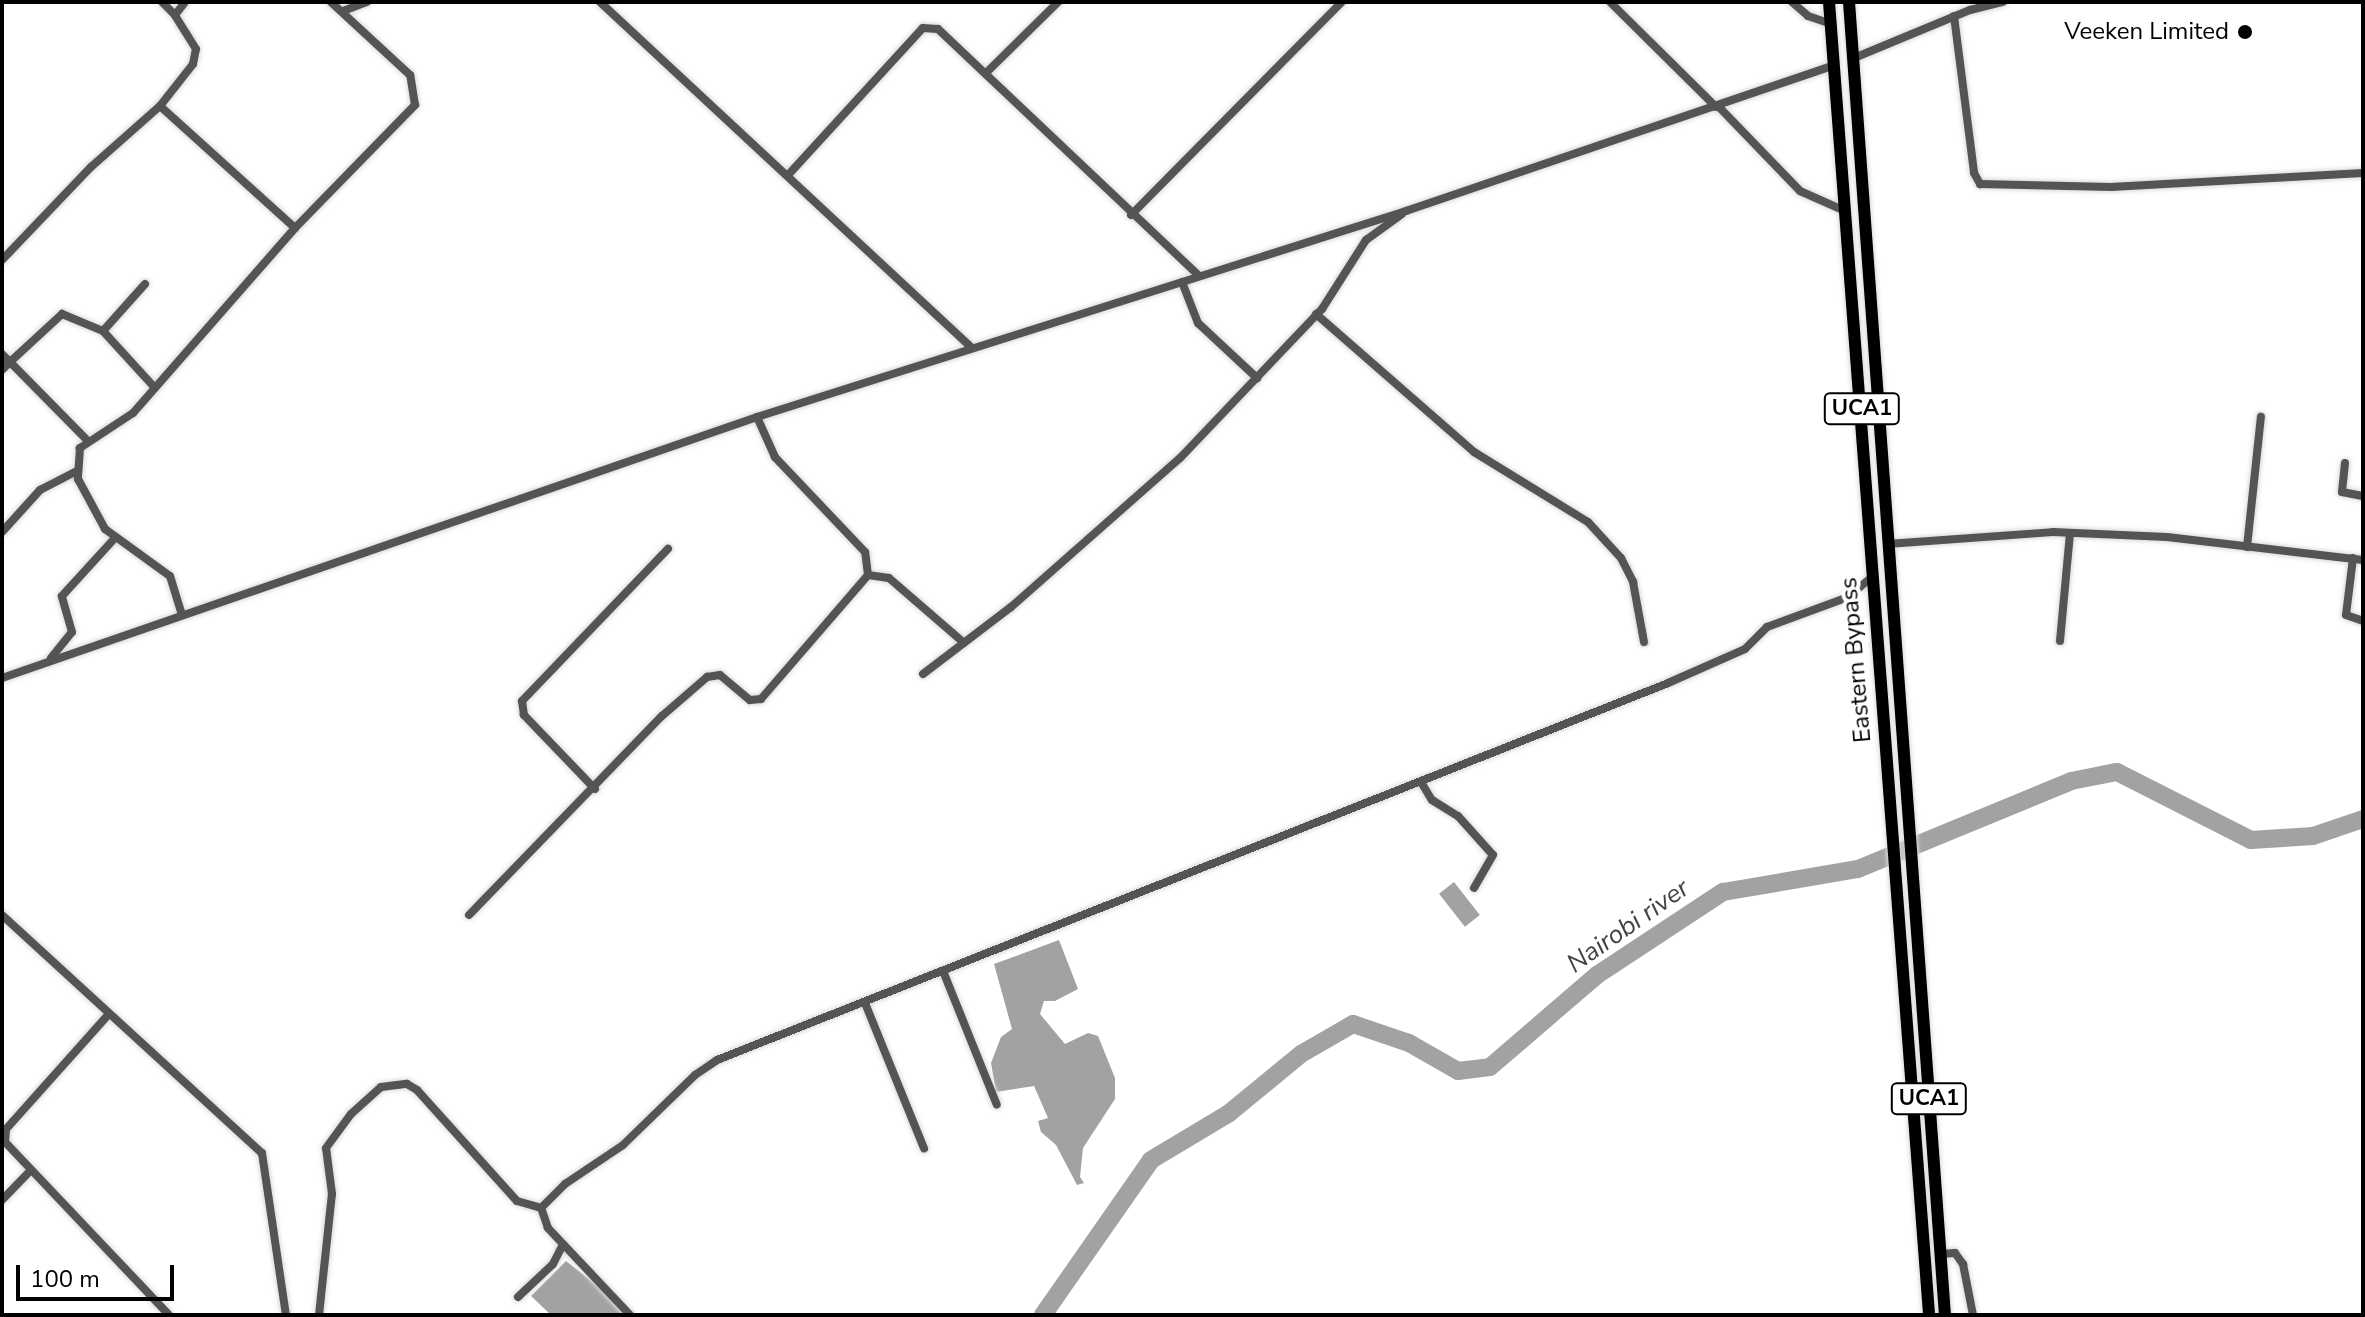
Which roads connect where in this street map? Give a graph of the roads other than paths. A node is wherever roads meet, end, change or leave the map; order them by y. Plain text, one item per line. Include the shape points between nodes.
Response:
1 (162, 2) edge
2 (185, 2) edge
3 (331, 2) edge
4 (367, 2) edge
5 (600, 2) edge
6 (1058, 2) edge
7 (1342, 2) edge
8 (1610, 2) edge
9 (1792, 2) edge
10 (1829, 2) edge
11 (1849, 2) edge
12 (2003, 2) edge
13 (1969, 6) edge
14 (343, 11) junction
15 (175, 15) junction
16 (1954, 16) junction
17 (1831, 24) junction
18 (1854, 58) junction
19 (1833, 66) junction
20 (987, 72) junction
21 (160, 106) junction
22 (1717, 107) junction
23 (2363, 173) edge
24 (789, 174) junction
25 (1406, 211) junction
26 (1849, 212) junction
27 (1131, 215) junction
28 (295, 228) junction
29 (2, 260) edge
30 (1199, 276) junction
31 (1182, 282) junction
32 (145, 284) dead end
33 (1316, 314) junction
34 (103, 331) junction
35 (972, 348) junction
36 (2, 354) edge
37 (10, 362) junction
38 (2, 370) edge
39 (1257, 378) junction
40 (155, 388) junction
41 (757, 417) junction
42 (2261, 417) dead end
43 (86, 439) junction
44 (2345, 463) dead end
45 (77, 471) junction
46 (2363, 496) edge
47 (2, 532) edge
48 (2070, 533) junction
49 (115, 538) junction
50 (1887, 544) junction
51 (2247, 547) junction
52 (668, 549) dead end
53 (2353, 558) junction
54 (2363, 560) edge
55 (868, 575) junction
56 (1871, 578) junction
57 (182, 615) junction
58 (2363, 621) edge
59 (2060, 641) dead end
60 (1644, 642) dead end
61 (964, 643) junction
62 (50, 661) junction
63 (923, 674) dead end
64 (2, 678) edge
65 (1421, 782) junction
66 (595, 789) junction
67 (1474, 888) dead end
68 (2, 915) edge
69 (469, 915) dead end
70 (943, 971) junction
71 (865, 1003) junction
72 (108, 1015) junction
73 (997, 1105) dead end
74 (924, 1148) dead end
75 (29, 1172) junction
76 (2, 1200) edge
77 (541, 1208) junction
78 (563, 1244) junction
79 (1940, 1254) junction
80 (518, 1297) dead end
81 (169, 1315) edge
82 (286, 1315) edge
83 (319, 1315) edge
84 (630, 1315) edge
85 (1929, 1315) edge
86 (1945, 1315) edge
87 (1973, 1315) edge

1 - 15 street
2 - 15 street
3 - 14 street
4 - 14 street
5 - 24 street
6 - 20 street
7 - 27 street
8 - 22 street
9 - 17 street via 1808,16
10 - 17 main road, Eastern Bypass / UCA1
11 - 18 main road, Eastern Bypass / UCA1
12 - 13 street
13 - 16 street
14 - 28 street via 410,75 415,105
15 - 21 street via 190,34 197,57
16 - 18 street
16 - 23 street via 1974,173 1980,184 2111,187
17 - 19 main road, Eastern Bypass / UCA1
18 - 50 main road, Eastern Bypass / UCA1
19 - 22 street
19 - 26 main road, Eastern Bypass / UCA1
20 - 24 street via 938,29 923,28
20 - 27 street
21 - 28 street
21 - 29 street via 91,167
22 - 25 street
22 - 26 street via 1800,191
24 - 35 street
25 - 30 street
25 - 33 street via 1366,240
26 - 56 main road, Eastern Bypass / UCA1
27 - 30 street
28 - 40 street
30 - 31 street
31 - 35 street
31 - 39 street via 1198,323
32 - 34 street
33 - 39 street
33 - 60 street via 1483,459 1588,522 1621,558 1633,582
34 - 37 street via 62,314
34 - 40 street
35 - 41 street
36 - 37 street
37 - 38 street
37 - 43 street
39 - 61 street via 1091,540
40 - 43 street via 133,413
41 - 55 street via 775,457 865,552
41 - 57 street
42 - 51 street
43 - 45 street
44 - 46 street via 2342,492
45 - 47 street via 40,490
45 - 49 street via 105,529
48 - 50 street
48 - 51 street
48 - 59 street
49 - 57 street via 170,576
49 - 62 street via 62,596 72,632
50 - 79 main road, Eastern Bypass / UCA1
51 - 53 street
52 - 66 street via 522,701 524,715
53 - 54 street
53 - 58 street via 2346,615
55 - 61 street via 889,578
55 - 66 street via 761,699 750,700 720,675 707,677 662,716
56 - 65 street via 1848,597 1767,627 1723,659
56 - 85 main road, Eastern Bypass / UCA1
57 - 62 street
61 - 63 street
62 - 64 street
65 - 67 street via 1432,800 1458,816 1490,849 1492,861
65 - 70 street
66 - 69 street
68 - 72 street
70 - 71 street
70 - 73 street
71 - 74 street
71 - 77 street via 717,1060 623,1145 565,1184
72 - 75 street via 6,1129 10,1150
72 - 82 street via 262,1153
75 - 76 street
75 - 81 street
77 - 78 street via 541,1217
77 - 83 street via 517,1201 417,1090 407,1084 381,1087 359,1104 326,1148 332,1194
78 - 80 street via 553,1264
78 - 84 street
79 - 86 main road, Eastern Bypass / UCA1
79 - 87 street via 1955,1253 1963,1264

